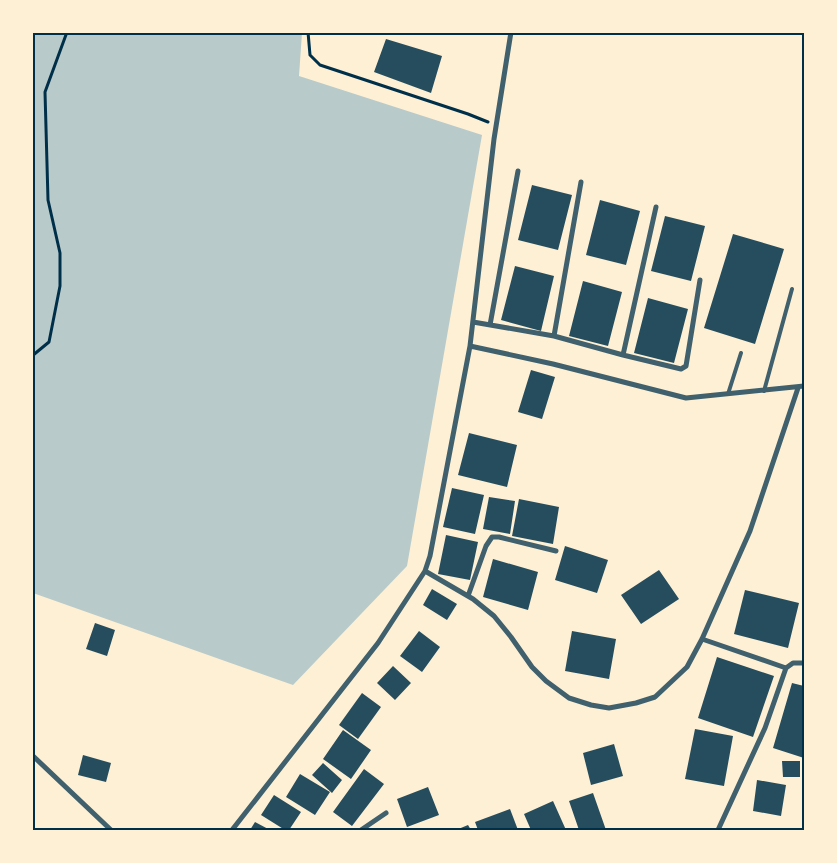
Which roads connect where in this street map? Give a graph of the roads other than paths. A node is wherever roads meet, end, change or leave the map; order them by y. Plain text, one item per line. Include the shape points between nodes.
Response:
1 (511, 32) edge
2 (518, 171) dead end
3 (581, 182) dead end
4 (656, 207) dead end
5 (700, 280) dead end
6 (792, 289) dead end
7 (473, 322) junction
8 (490, 325) junction
9 (554, 336) junction
10 (470, 346) junction
11 (741, 353) dead end
12 (623, 355) junction
13 (804, 386) edge
14 (798, 388) junction
15 (764, 391) junction
16 (728, 394) junction
17 (556, 552) dead end
18 (425, 570) junction
19 (468, 596) junction
20 (702, 638) junction
21 (804, 663) edge
22 (786, 668) junction
23 (32, 755) edge
24 (386, 813) dead end
25 (112, 830) edge
26 (232, 830) edge
27 (361, 830) edge
28 (718, 830) edge

1 - 7 street via 496,126
2 - 8 street
3 - 9 street
4 - 12 street
5 - 12 street via 686,366 681,369
6 - 15 lane
7 - 8 street
7 - 10 street
8 - 9 street
9 - 12 street
10 - 16 street via 686,398
10 - 18 street
11 - 16 lane
13 - 14 street
14 - 15 street
14 - 20 street via 750,531
15 - 16 street
17 - 19 street via 492,537
18 - 19 street
18 - 26 street via 378,644
19 - 20 street via 494,616 546,682 569,698 591,705 609,708 655,696 687,667
20 - 22 street
21 - 22 street via 793,662
22 - 28 street via 766,728
23 - 25 street
24 - 27 street

